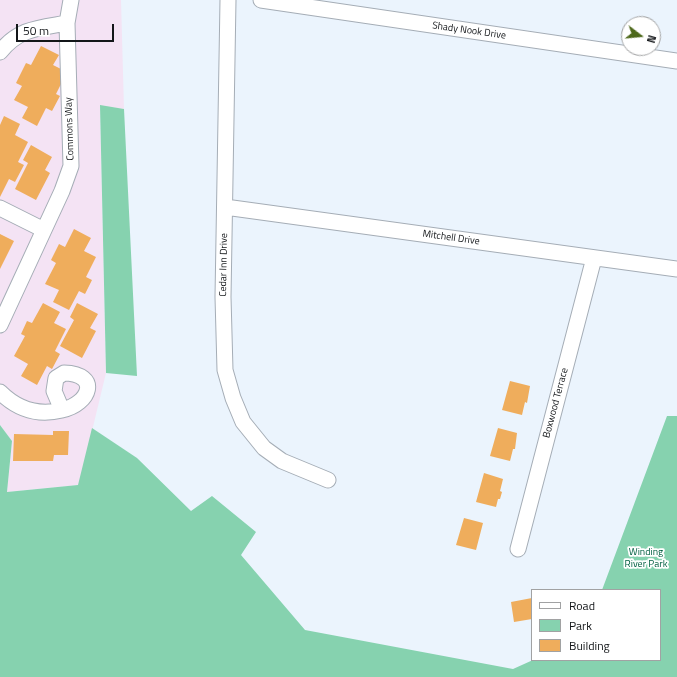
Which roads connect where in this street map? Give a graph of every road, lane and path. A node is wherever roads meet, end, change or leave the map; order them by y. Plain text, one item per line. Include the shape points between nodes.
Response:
1 (71, 0) edge
2 (228, 0) edge
3 (261, 0) edge
4 (67, 23) junction
5 (0, 52) edge
6 (677, 61) edge
7 (225, 207) junction
8 (0, 208) edge
9 (44, 230) junction
10 (594, 258) junction
11 (677, 269) edge
12 (0, 325) edge
13 (0, 392) edge
14 (62, 410) dead end
15 (328, 480) dead end
16 (518, 549) dead end

1 - 4 street, Commons Way
2 - 7 street, Cedar Inn Drive
3 - 6 street, Shady Nook Drive
4 - 5 street via 27,30
4 - 9 street, Commons Way via 71,166
7 - 10 street, Mitchell Drive
7 - 15 street, Cedar Inn Drive via 225,370 233,398 244,422 264,448 282,461
8 - 9 street
9 - 12 street, Commons Way
10 - 11 street, Mitchell Drive
10 - 16 street, Boxwood Terrace
13 - 14 street via 18,406 31,412 52,413

